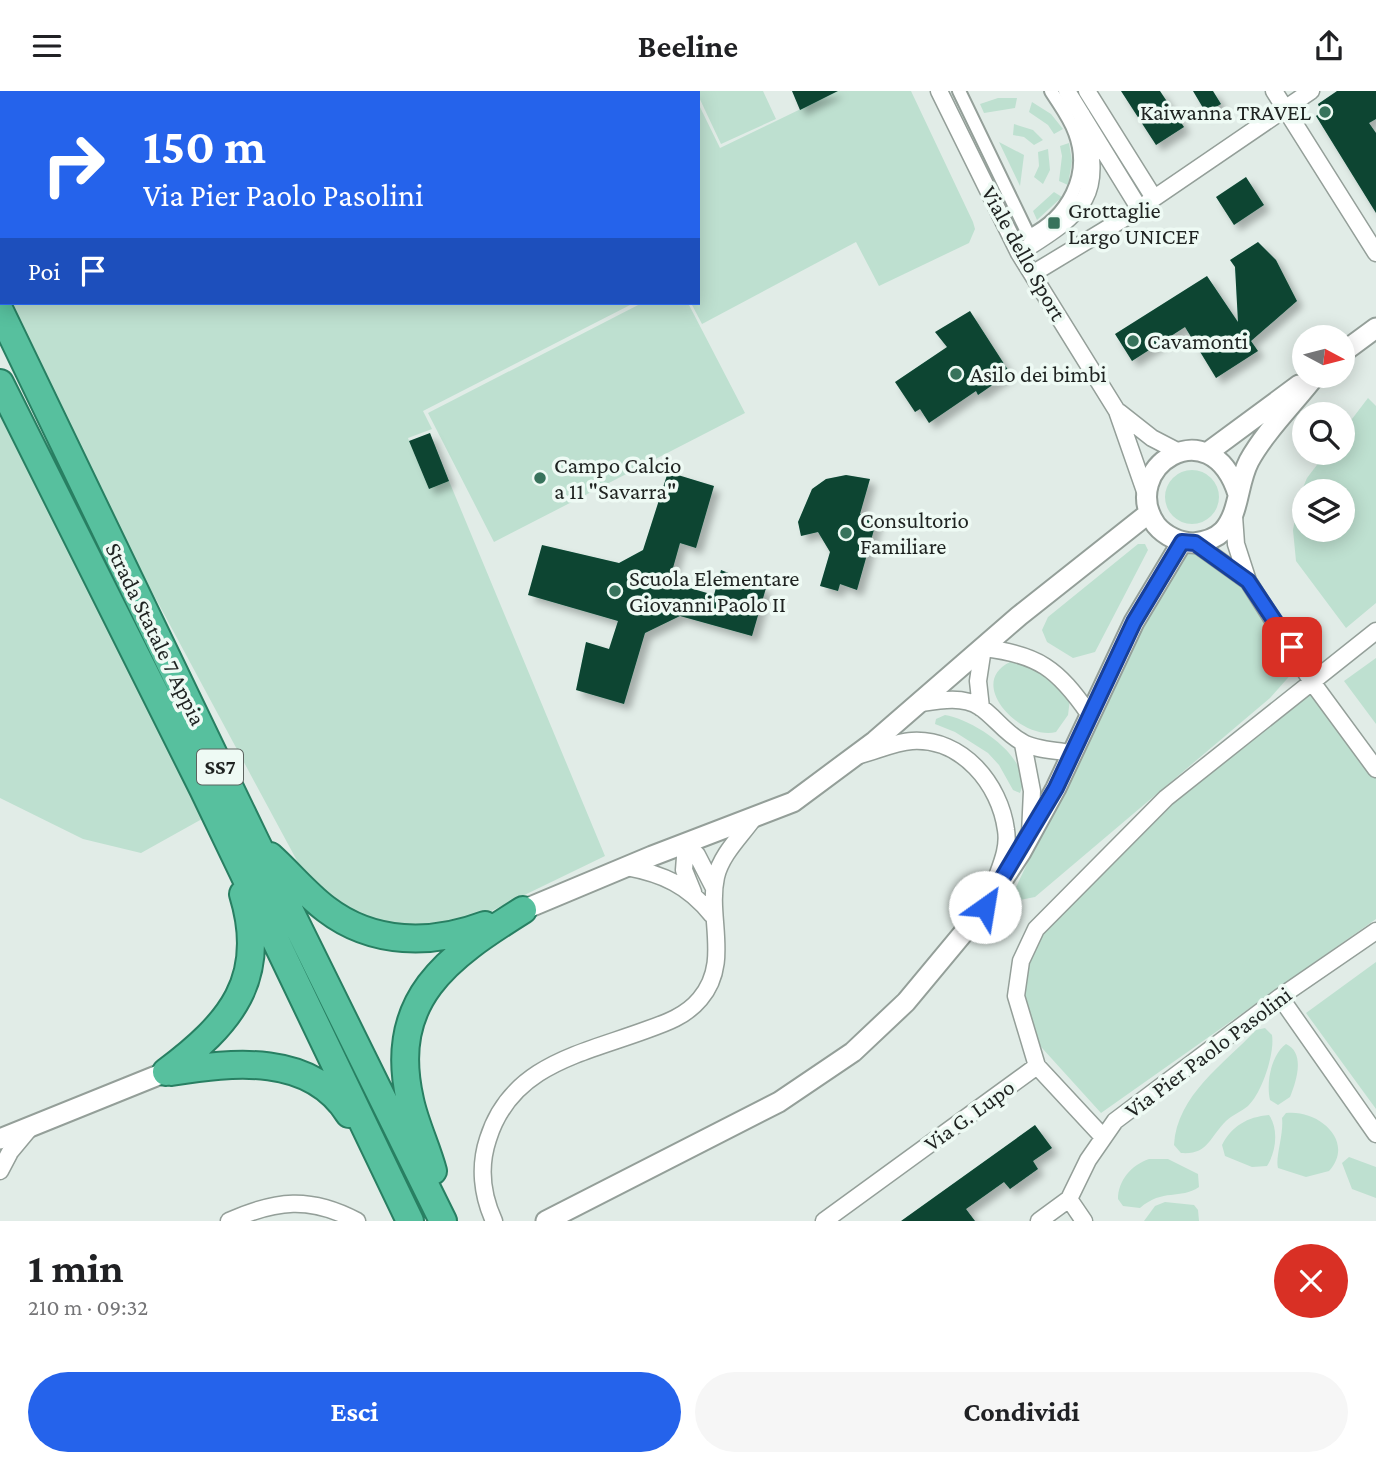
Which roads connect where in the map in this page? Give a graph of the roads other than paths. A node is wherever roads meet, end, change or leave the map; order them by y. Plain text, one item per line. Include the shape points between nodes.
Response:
1 (939, 91) edge
2 (959, 91) edge
3 (1051, 91) edge
4 (1067, 91) edge
5 (1087, 91) edge
6 (1274, 91) edge
7 (1311, 91) edge
8 (1285, 109) junction
9 (1082, 115) junction
10 (1154, 198) junction
11 (1139, 208) junction
12 (1019, 253) junction
13 (1376, 253) edge
14 (1032, 274) junction
15 (0, 311) edge
16 (1376, 328) edge
17 (1355, 343) edge
18 (0, 383) edge
19 (1295, 389) edge
20 (1303, 389) edge
21 (1117, 411) junction
22 (1179, 452) junction
23 (1207, 453) junction
24 (1238, 494) junction
25 (1148, 504) junction
26 (1234, 516) junction
27 (1189, 542) junction
28 (1248, 581) junction
29 (1376, 631) edge
30 (983, 649) junction
31 (1312, 682) junction
32 (916, 704) junction
33 (981, 708) junction
34 (1089, 714) junction
35 (1023, 744) junction
36 (1070, 753) junction
37 (854, 757) junction
38 (1376, 769) edge
39 (203, 789) junction
40 (753, 819) junction
41 (1030, 834) junction
42 (256, 842) junction
43 (687, 844) junction
44 (626, 867) junction
45 (714, 888) junction
46 (692, 892) junction
47 (985, 907) junction
48 (523, 910) junction
49 (712, 915) junction
50 (1376, 931) edge
51 (1280, 997) junction
52 (1037, 1066) junction
53 (166, 1072) junction
54 (31, 1127) junction
55 (1376, 1134) edge
56 (1103, 1137) junction
57 (0, 1139) edge
58 (0, 1171) edge
59 (398, 1196) junction
60 (1069, 1199) junction
61 (229, 1221) edge
62 (356, 1221) edge
63 (410, 1221) edge
64 (445, 1221) edge
65 (494, 1221) edge
66 (545, 1221) edge
67 (824, 1221) edge
68 (1039, 1221) edge
69 (1084, 1221) edge

1 - 12 street, Viale dello Sport
2 - 3 street via 1029,236 1059,215 1073,194 1080,170 1076,134
4 - 9 street
5 - 10 street
6 - 8 street
7 - 8 street
8 - 10 street
8 - 13 street
9 - 11 street
9 - 12 street via 1094,165 1091,186 1080,207 1065,221
10 - 11 street
11 - 14 street
12 - 14 street, Viale dello Sport
14 - 21 street, Viale dello Sport
15 - 42 highway, Strada Statale 7 Appia / SS7
16 - 17 street
18 - 39 highway, Strada Statale 7 Appia / SS7
19 - 23 street
20 - 24 street via 1249,461
21 - 22 street, Viale dello Sport
21 - 25 street, Viale dello Sport
22 - 23 street
22 - 25 street via 1163,460 1151,475
23 - 24 street via 1231,472
24 - 26 street
25 - 27 street via 1167,536
25 - 30 street
26 - 27 street via 1221,532
26 - 28 street via 1236,544
27 - 28 street
27 - 34 street via 1134,622
28 - 31 street
29 - 31 street
30 - 32 street
30 - 33 street via 978,681
30 - 34 street via 1017,652 1044,664 1063,678
31 - 38 street
31 - 52 street via 1166,799 1035,929 1021,961 1016,996
32 - 33 street via 943,700
32 - 37 street
33 - 35 street
34 - 36 street
35 - 36 street
35 - 41 street via 1032,791
36 - 41 street
37 - 40 street via 793,802
37 - 47 street via 913,741 952,748 977,767 997,797 1006,830 1005,856
39 - 53 highway via 244,896 251,958 243,989 228,1018
39 - 59 highway, Strada Statale 7 Appia / SS7
40 - 43 street
40 - 45 street via 724,857
41 - 47 street
42 - 48 highway via 326,909 360,929 430,940 462,934
42 - 64 highway, Strada Statale 7 Appia / SS7
43 - 44 street
43 - 45 street
43 - 46 street via 684,870
44 - 46 street via 666,877
44 - 48 street
45 - 49 street
46 - 49 street
47 - 66 street via 906,1002 853,1052 779,1102
48 - 64 highway via 438,971 418,1000 412,1023 405,1062 410,1100
49 - 65 street via 718,937 717,962 700,1000 679,1018 534,1073 495,1115 484,1150 483,1179
50 - 51 street, Via Pier Paolo Pasolini
51 - 55 street
51 - 56 street, Via Pier Paolo Pasolini via 1115,1121
52 - 56 street, Via G. Lupo
52 - 67 street, Via G. Lupo
53 - 54 street
53 - 59 highway via 225,1063 271,1065 311,1077 341,1101
54 - 57 street
54 - 58 street
56 - 60 street, Via Pier Paolo Pasolini
59 - 63 highway, Strada Statale 7 Appia / SS7
60 - 68 street
60 - 69 street
61 - 62 street via 292,1201

